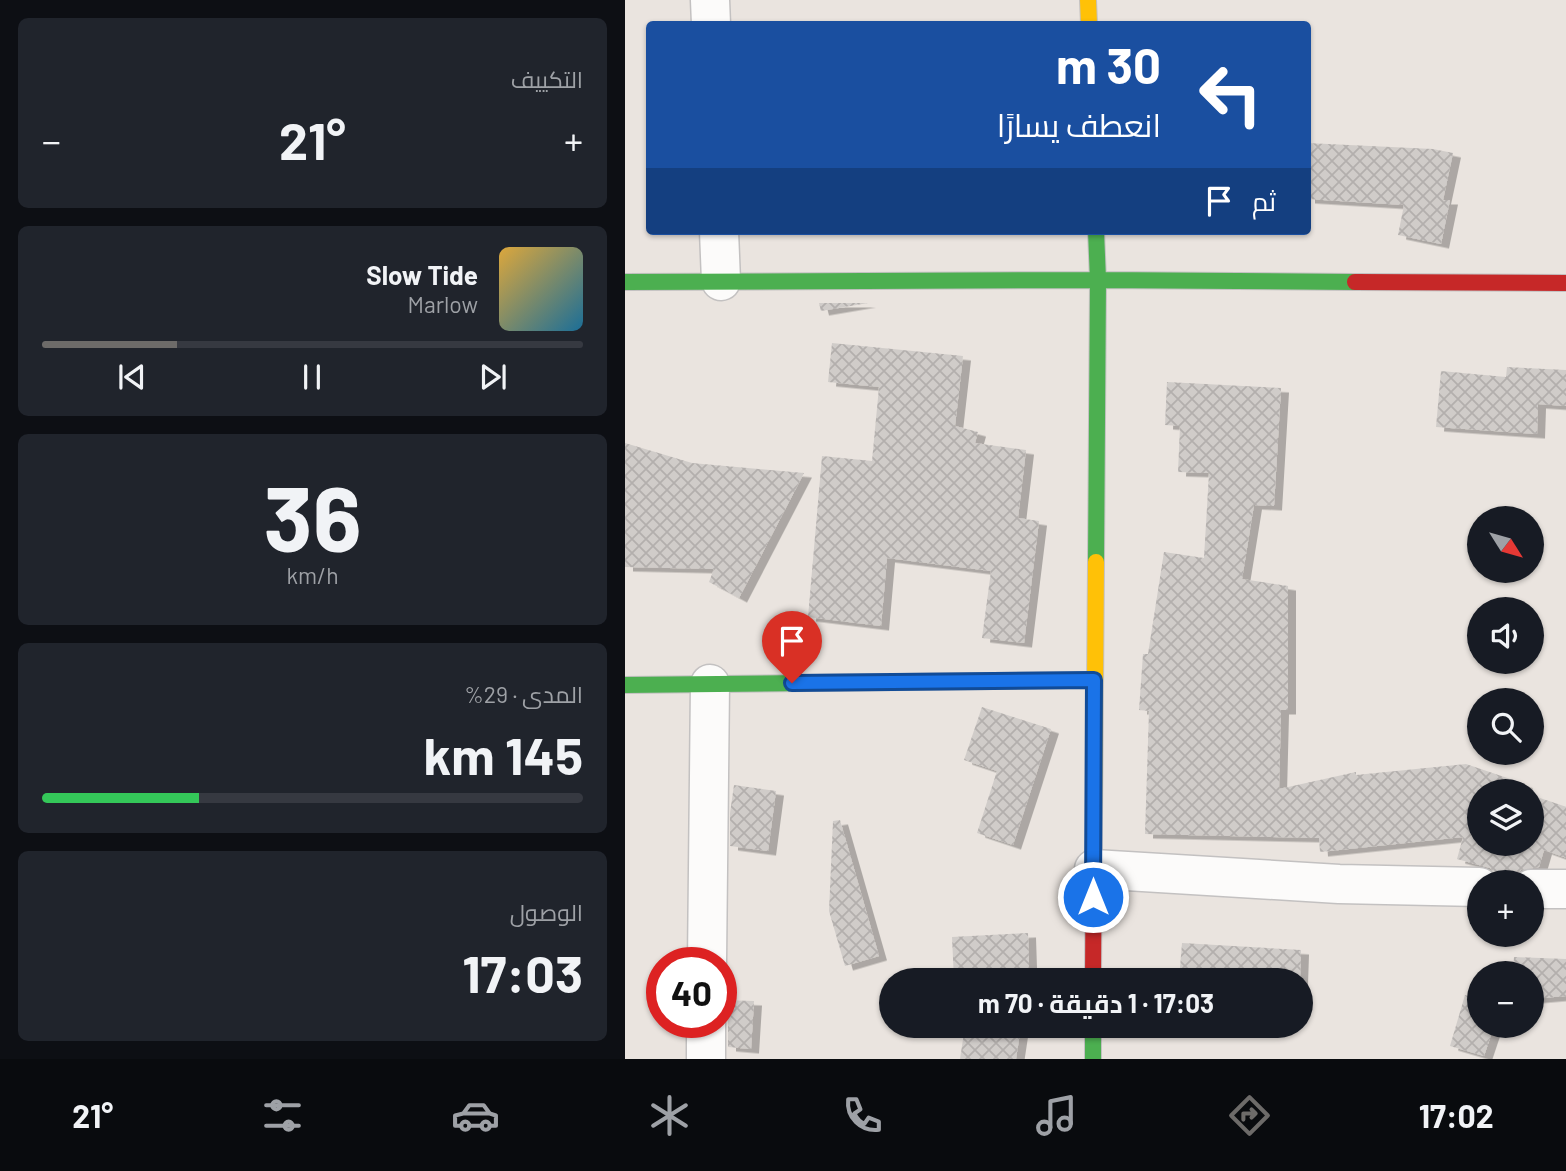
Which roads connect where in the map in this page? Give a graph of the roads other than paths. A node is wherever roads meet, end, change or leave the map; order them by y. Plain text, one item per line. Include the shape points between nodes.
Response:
1 (710, 0) edge
2 (1088, 0) edge
3 (711, 21) edge
4 (1089, 21) edge
5 (719, 235) edge
6 (1096, 235) edge
7 (1098, 280) junction
8 (721, 281) junction
9 (625, 282) edge
10 (1566, 283) edge
11 (1094, 680) junction
12 (710, 684) junction
13 (625, 685) edge
14 (1093, 869) junction
15 (1467, 887) edge
16 (1544, 889) edge
17 (1566, 889) edge
18 (707, 947) edge
19 (1093, 968) edge
20 (706, 1038) edge
21 (1093, 1038) edge
22 (706, 1059) edge
23 (1093, 1059) edge

1 - 3 street
2 - 4 street
5 - 8 street
6 - 7 street
7 - 8 street
7 - 10 street
7 - 11 street
8 - 9 street
11 - 12 street
11 - 14 street
12 - 13 street
12 - 18 street
14 - 15 street
14 - 19 street
16 - 17 street
20 - 22 street
21 - 23 street

